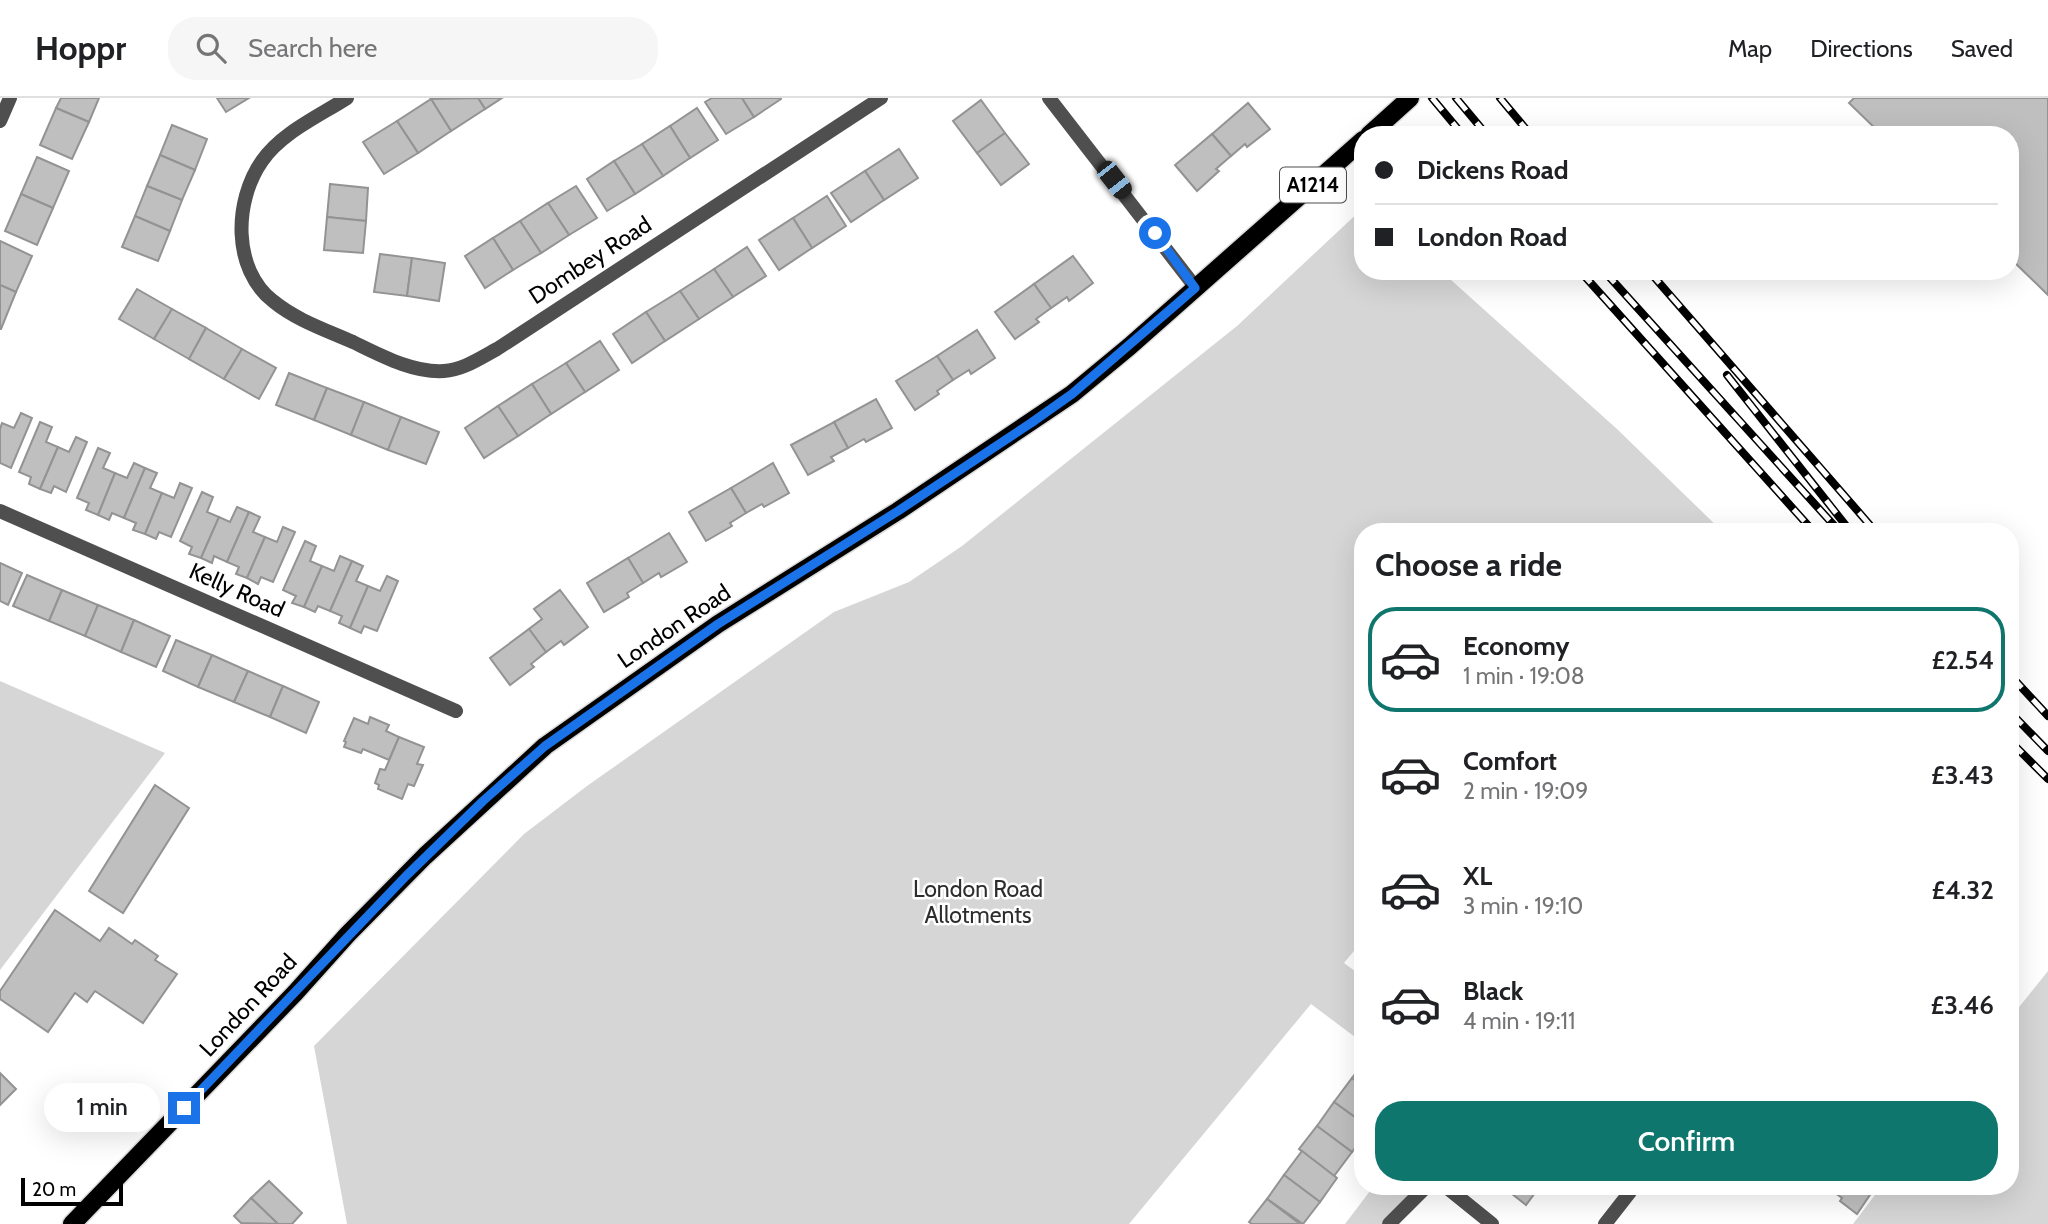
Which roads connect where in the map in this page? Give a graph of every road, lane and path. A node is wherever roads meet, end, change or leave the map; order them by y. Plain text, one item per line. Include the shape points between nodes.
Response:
1 (10, 98) edge
2 (347, 98) edge
3 (881, 98) edge
4 (1049, 98) edge
5 (1409, 98) edge
6 (0, 121) edge
7 (1378, 126) edge
8 (1354, 148) edge
9 (1195, 288) junction
10 (0, 511) edge
11 (456, 711) dead end
12 (1418, 1195) edge
13 (1456, 1195) edge
14 (1628, 1195) edge
15 (72, 1224) edge
16 (1389, 1224) edge
17 (1492, 1224) edge
18 (1605, 1224) edge

1 - 6 street
2 - 3 street, Dombey Road via 273,149 255,172 244,202 242,243 255,282 272,301 305,321 432,371 457,369 497,349
4 - 9 street
5 - 7 main road
8 - 9 main road, London Road / A1214
9 - 15 main road, London Road / A1214 via 1072,394 718,624 545,746 406,876
10 - 11 street, Kelly Road
12 - 16 street
13 - 17 street
14 - 18 street

